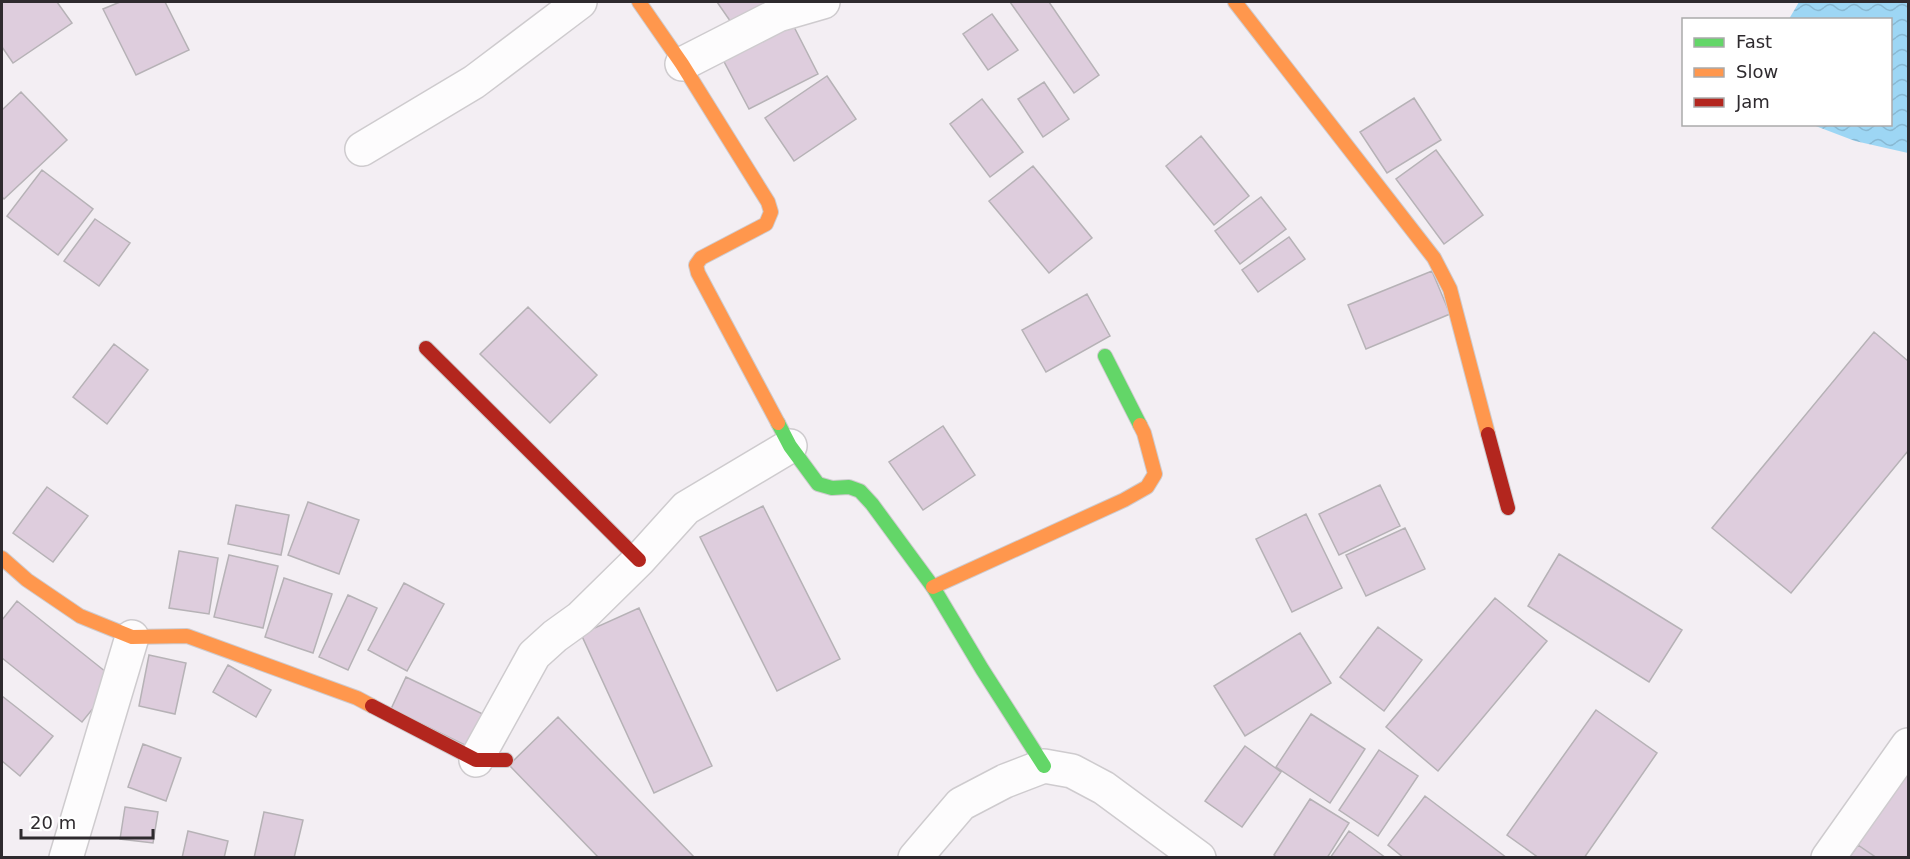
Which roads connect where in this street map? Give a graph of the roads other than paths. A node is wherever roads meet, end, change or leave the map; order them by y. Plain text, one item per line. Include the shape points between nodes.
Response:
1 (580, 2) edge
2 (639, 2) edge
3 (823, 2) edge
4 (1235, 2) edge
5 (682, 64) junction
6 (362, 149) dead end
7 (426, 348) dead end
8 (1104, 356) dead end
9 (790, 446) junction
10 (1508, 508) dead end
11 (2, 558) edge
12 (639, 560) junction
13 (933, 587) junction
14 (132, 637) junction
15 (1908, 745) edge
16 (491, 760) joint
17 (1044, 766) junction
18 (66, 858) edge
19 (915, 858) edge
20 (1199, 858) edge
21 (1828, 858) edge

1 - 6 street via 474,82
2 - 5 street
3 - 5 street via 778,15
4 - 10 street via 1434,258 1449,289
5 - 9 street via 771,212 765,224 701,258 696,265
7 - 12 street
8 - 13 street via 1144,433 1155,474 1153,481 1124,500
9 - 12 street via 686,508
9 - 13 street via 818,484 860,491
11 - 14 street via 80,616
12 - 16 street via 534,656
13 - 17 street
14 - 16 street via 187,636 357,698
14 - 18 street
15 - 21 street
17 - 19 street via 961,804
17 - 20 street via 1072,771 1104,788

